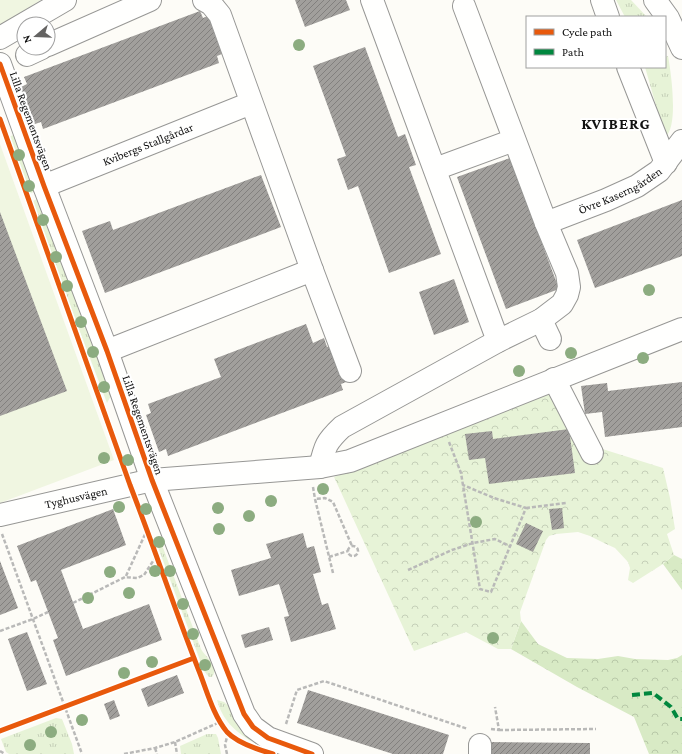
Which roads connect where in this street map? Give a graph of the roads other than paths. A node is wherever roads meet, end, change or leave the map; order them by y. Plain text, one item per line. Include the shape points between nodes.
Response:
1 (65, 0) edge
2 (150, 0) edge
3 (204, 0) edge
4 (372, 0) edge
5 (602, 0) edge
6 (655, 0) edge
7 (468, 2) edge
8 (124, 5) edge
9 (608, 16) edge
10 (0, 38) edge
11 (56, 41) edge
12 (682, 45) edge
13 (0, 64) edge
14 (628, 68) edge
15 (251, 103) junction
16 (514, 140) junction
17 (682, 141) edge
18 (666, 164) junction
19 (435, 169) junction
20 (44, 186) junction
21 (546, 223) junction
22 (312, 270) junction
23 (541, 320) junction
24 (682, 329) edge
25 (550, 339) dead end
26 (498, 341) junction
27 (107, 350) junction
28 (350, 371) dead end
29 (554, 379) junction
30 (592, 453) dead end
31 (320, 467) junction
32 (152, 480) junction
33 (0, 515) edge
34 (312, 754) edge

1 - 10 street
2 - 8 street
3 - 15 street via 220,15
4 - 19 street
5 - 9 street
6 - 12 street
7 - 16 street
8 - 11 street
13 - 20 street, Lilla Regementsvägen
14 - 18 street
15 - 20 street, Kvibergs Stallgårdar
15 - 22 street
16 - 19 street
16 - 21 street
17 - 18 street, Övre Kaserngården
18 - 21 street, Övre Kaserngården via 637,186
19 - 26 street
20 - 27 street, Lilla Regementsvägen
21 - 23 street via 567,273 569,287 562,304
22 - 27 street
22 - 28 street
23 - 25 street
23 - 26 street
24 - 29 street, Lilla Regementsvägen
26 - 31 street via 342,427 330,439
27 - 32 street, Lilla Regementsvägen
29 - 30 street
29 - 31 street, Lilla Regementsvägen via 350,461
31 - 32 street, Lilla Regementsvägen
32 - 33 street, Tyghusvägen
32 - 34 street, Lilla Regementsvägen via 244,714 253,727 268,738

